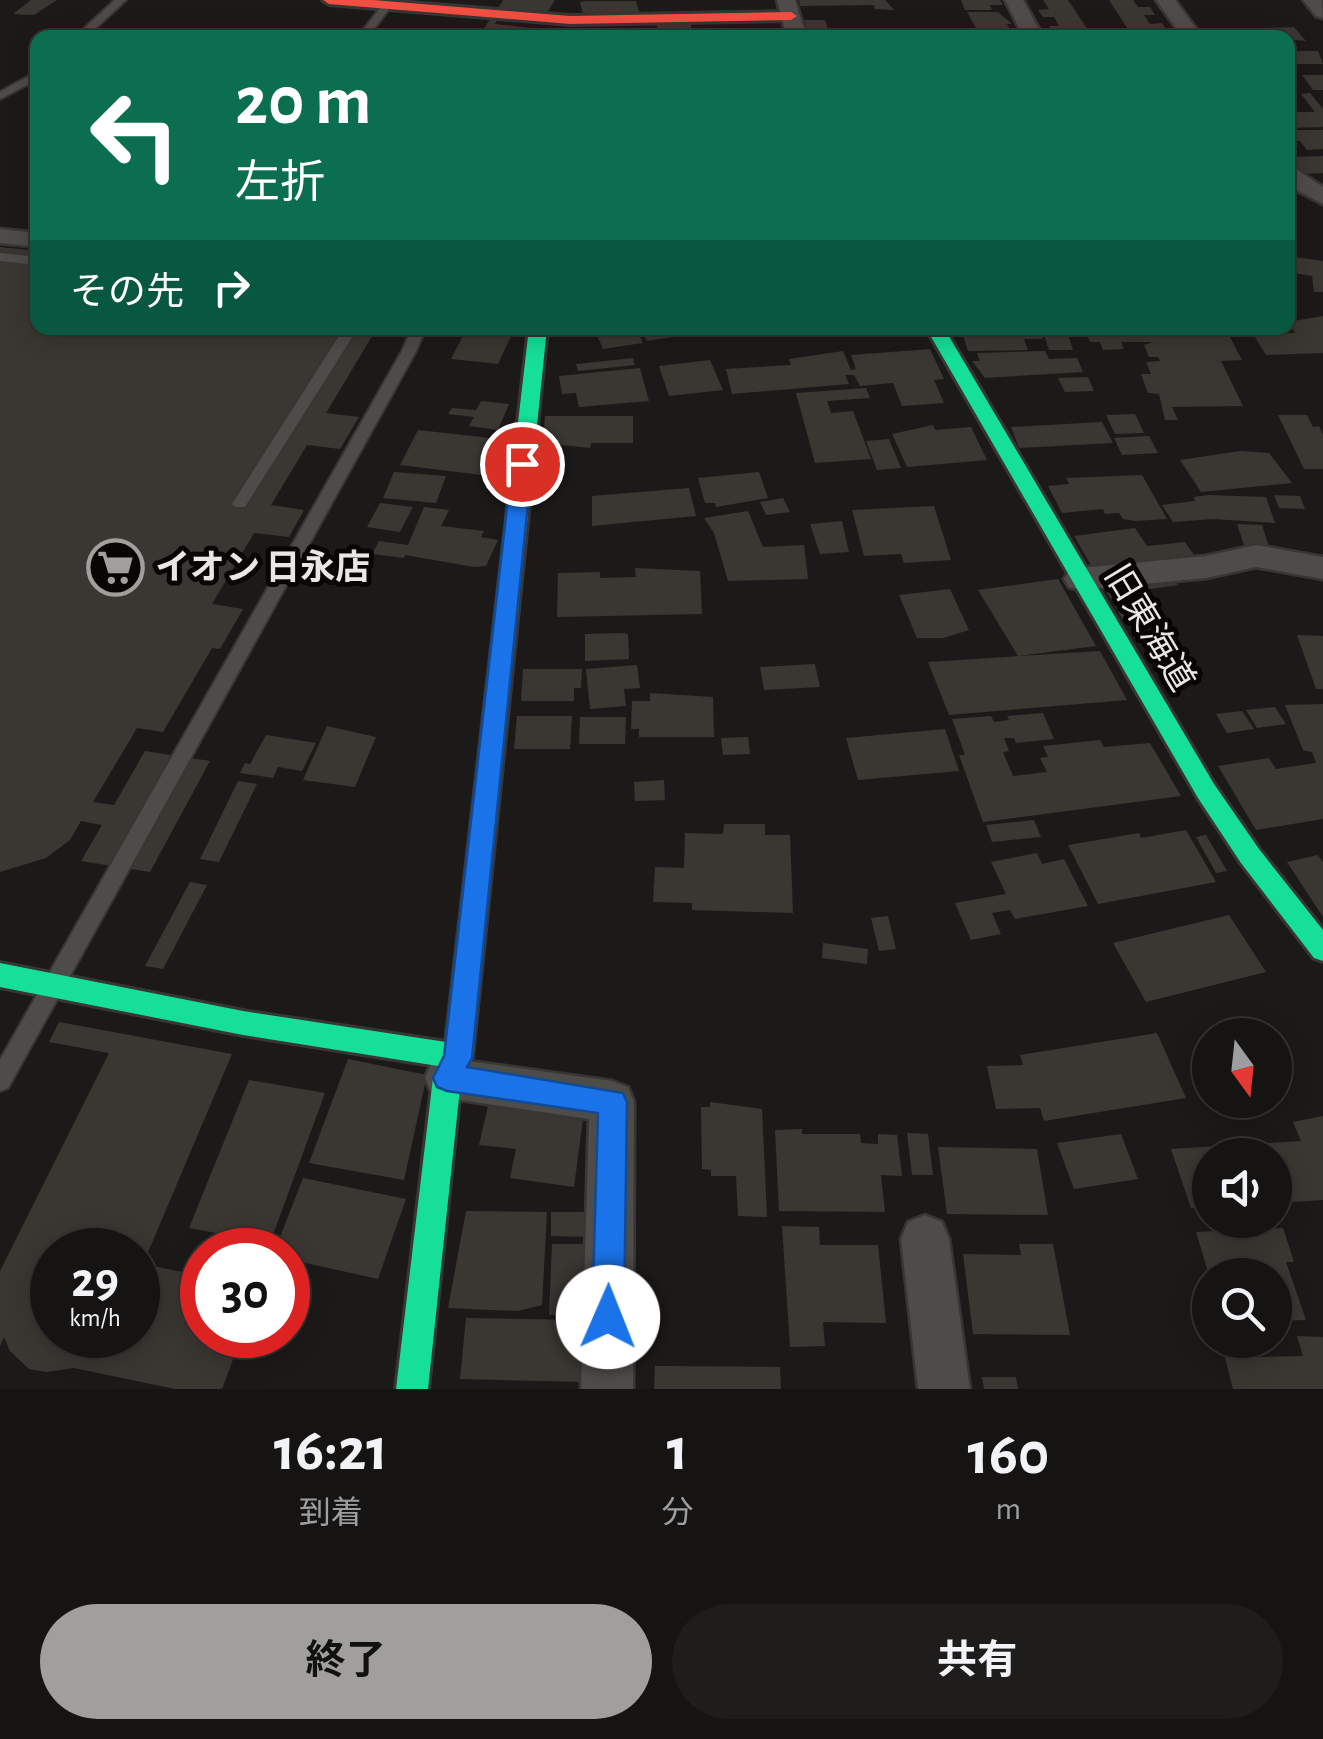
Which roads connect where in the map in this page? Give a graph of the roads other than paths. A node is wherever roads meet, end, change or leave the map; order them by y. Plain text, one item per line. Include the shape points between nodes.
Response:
1 (121, 0) edge
2 (328, 0) edge
3 (1014, 0) edge
4 (1165, 0) edge
5 (1312, 0) edge
6 (386, 5) junction
7 (1323, 12) edge
8 (791, 18) edge
9 (569, 29) edge
10 (88, 30) edge
11 (368, 30) edge
12 (1030, 30) edge
13 (1187, 30) edge
14 (30, 79) edge
15 (0, 96) edge
16 (1295, 178) edge
17 (1295, 181) edge
18 (1323, 181) edge
19 (1323, 197) edge
20 (0, 236) edge
21 (30, 239) edge
22 (0, 256) edge
23 (30, 260) edge
24 (348, 335) edge
25 (416, 335) edge
26 (537, 335) edge
27 (939, 335) edge
28 (240, 504) dead end
29 (1323, 568) edge
30 (1080, 580) junction
31 (1323, 950) edge
32 (0, 975) edge
33 (52, 985) junction
34 (452, 1068) junction
35 (0, 1081) edge
36 (926, 1238) dead end
37 (412, 1389) edge
38 (607, 1389) edge
39 (944, 1389) edge

1 - 10 lane
2 - 6 street
3 - 12 street
4 - 13 street
5 - 7 street
6 - 9 street
6 - 11 lane
8 - 9 street
14 - 15 lane
16 - 18 street
17 - 19 street
20 - 21 street
22 - 23 lane
24 - 28 lane
25 - 33 lane
26 - 34 street
27 - 30 street, 旧東海道
29 - 30 street via 1256,556
30 - 31 street, 旧東海道 via 1206,792
32 - 33 street
33 - 34 street
33 - 35 lane
34 - 37 street
34 - 38 street via 612,1102
36 - 39 street

